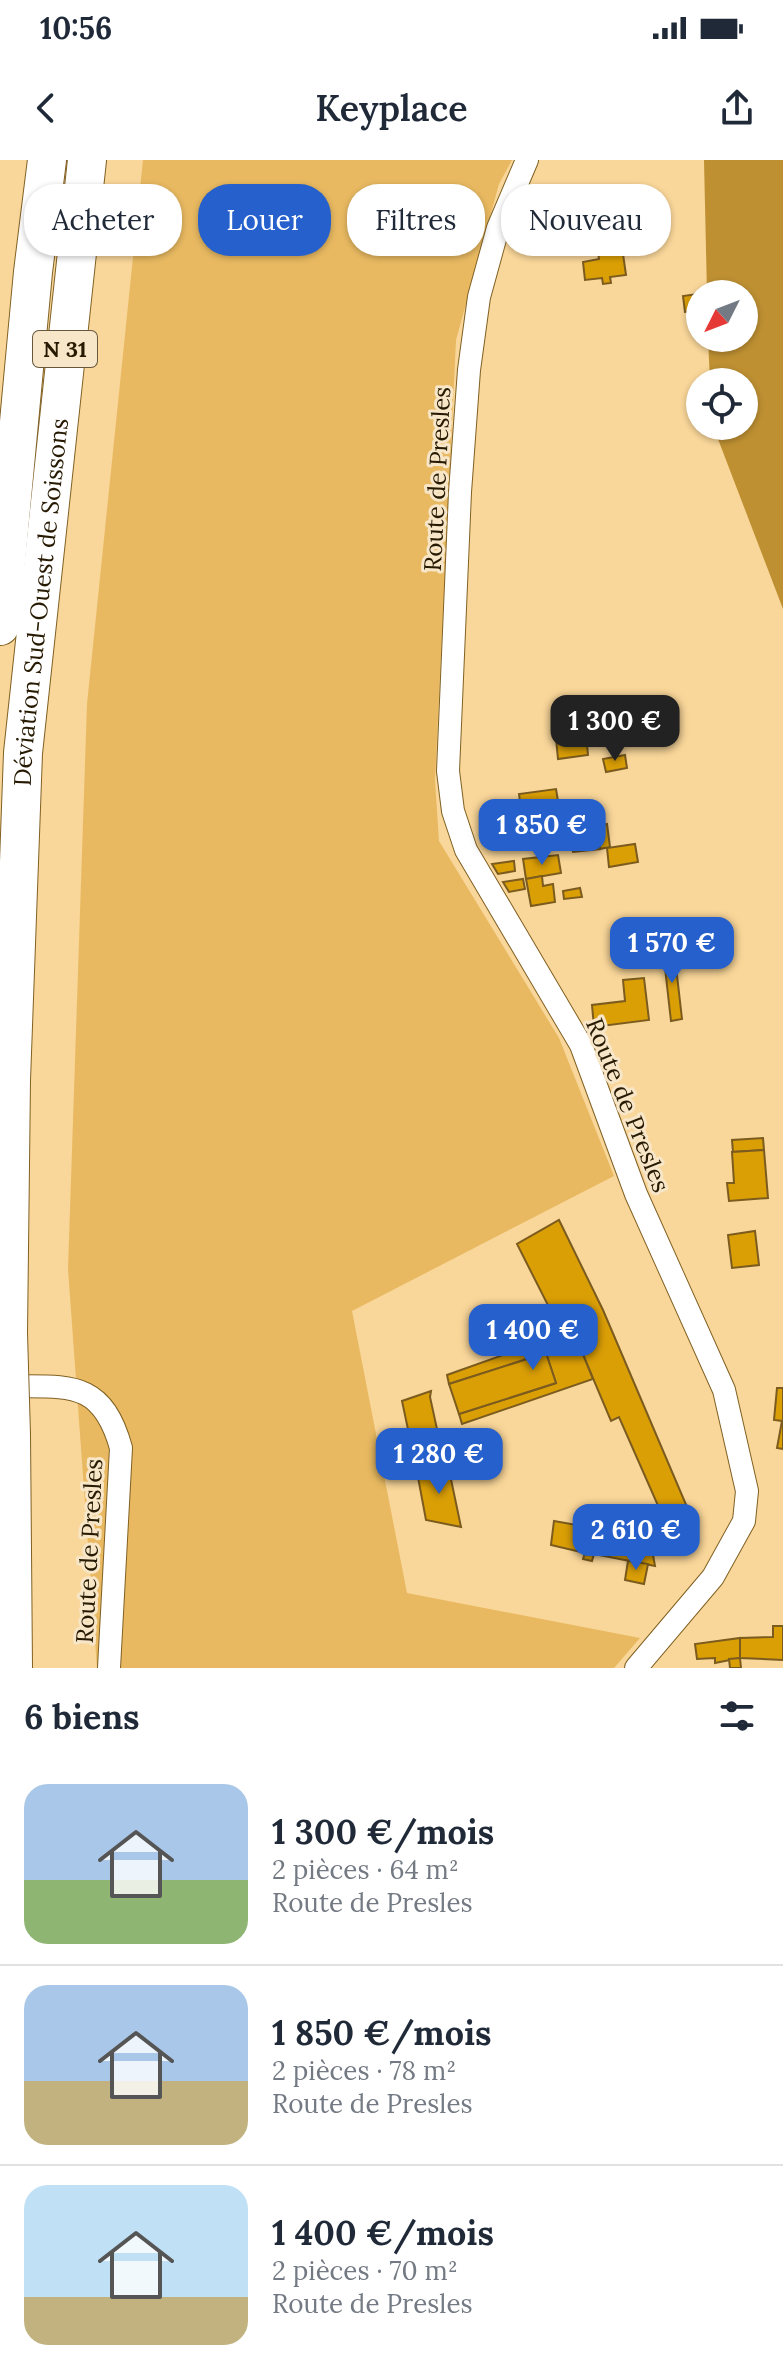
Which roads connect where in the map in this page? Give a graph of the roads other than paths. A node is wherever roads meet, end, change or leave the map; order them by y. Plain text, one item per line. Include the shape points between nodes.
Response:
1 (47, 160) edge
2 (87, 160) edge
3 (527, 160) edge
4 (0, 626) edge
5 (0, 1386) edge
6 (13, 1668) edge
7 (109, 1668) edge
8 (636, 1668) edge

1 - 4 highway, Déviation Sud-Ouest de Soissons / N 31
2 - 6 highway, Déviation Sud-Ouest de Soissons / N 31, bridge via 23,753 8,1333
3 - 8 street, Route de Presles via 498,228 479,297 469,370 448,771 453,811 466,850 581,1045 636,1194 724,1390 747,1491 744,1521 713,1577
5 - 7 street, Route de Presles via 79,1390 102,1405 116,1429 121,1448

